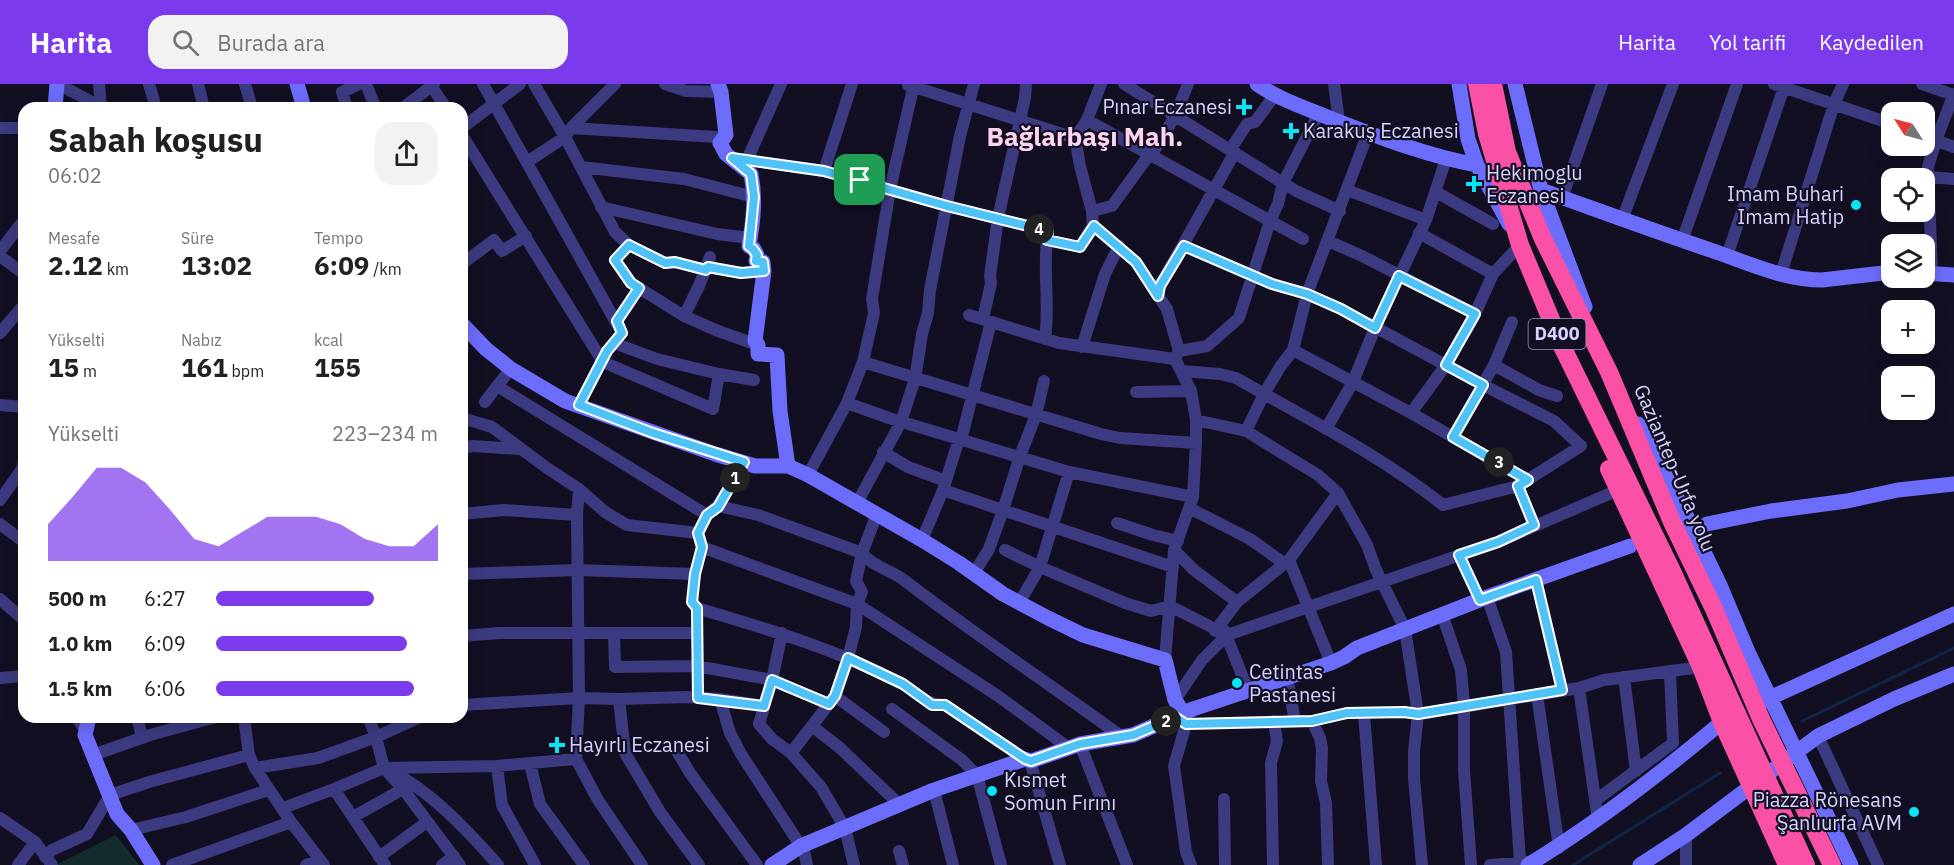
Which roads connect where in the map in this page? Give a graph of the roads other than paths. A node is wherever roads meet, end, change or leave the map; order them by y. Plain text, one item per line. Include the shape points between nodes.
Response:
1 (57, 84) edge
2 (99, 84) edge
3 (150, 84) edge
4 (198, 84) edge
5 (245, 84) edge
6 (297, 84) edge
7 (359, 84) edge
8 (366, 84) edge
9 (483, 84) edge
10 (519, 84) edge
11 (534, 84) edge
12 (615, 84) edge
13 (665, 84) edge
14 (781, 84) edge
15 (852, 84) edge
16 (974, 84) edge
17 (1026, 84) edge
18 (1101, 84) edge
19 (1124, 84) edge
20 (1188, 84) edge
21 (1257, 84) edge
22 (1334, 84) edge
23 (1459, 84) edge
24 (1477, 84) edge
25 (1493, 84) edge
26 (1515, 84) edge
27 (1602, 84) edge
28 (1673, 84) edge
29 (1737, 84) edge
30 (1843, 84) edge
31 (1922, 84) edge
32 (432, 85) edge
33 (911, 85) edge
34 (1781, 85) edge
35 (719, 88) edge
36 (1954, 94) edge
37 (1274, 96) junction
38 (56, 102) edge
39 (90, 102) edge
40 (96, 102) edge
41 (154, 102) edge
42 (202, 102) edge
43 (250, 102) edge
44 (302, 102) edge
45 (345, 102) edge
46 (370, 102) edge
47 (411, 102) edge
48 (442, 102) edge
49 (493, 103) junction
50 (1834, 104) junction
51 (968, 105) junction
52 (1319, 113) junction
53 (1175, 116) junction
54 (1949, 119) edge
55 (1087, 120) junction
56 (1881, 120) edge
57 (1018, 121) junction
58 (1339, 121) junction
59 (468, 123) edge
60 (0, 128) edge
61 (18, 128) edge
62 (1368, 132) junction
63 (568, 133) junction
64 (1935, 133) edge
65 (1075, 138) junction
66 (1935, 140) edge
67 (720, 143) junction
68 (468, 145) edge
69 (1954, 147) edge
70 (1235, 153) junction
71 (1150, 155) junction
72 (739, 159) junction
73 (1446, 159) junction
74 (527, 162) junction
75 (1477, 165) junction
76 (581, 167) junction
77 (824, 171) junction
78 (1935, 178) edge
79 (1954, 179) edge
80 (1283, 183) junction
81 (890, 189) junction
82 (1213, 189) junction
83 (1347, 189) junction
84 (1541, 190) junction
85 (1436, 192) junction
86 (754, 197) junction
87 (1562, 198) junction
88 (947, 206) junction
89 (601, 207) junction
90 (1092, 211) junction
91 (1340, 211) junction
92 (998, 218) junction
93 (1426, 220) junction
94 (1622, 220) junction
95 (1270, 221) junction
96 (1492, 224) dead end
97 (1094, 226) junction
98 (18, 228) edge
99 (1419, 233) junction
100 (526, 236) junction
101 (750, 238) junction
102 (1303, 239) dead end
103 (1047, 240) junction
104 (1328, 241) junction
105 (1682, 241) junction
106 (629, 245) junction
107 (1520, 245) junction
108 (1119, 246) junction
109 (1184, 246) junction
110 (0, 251) edge
111 (0, 256) edge
112 (1727, 256) junction
113 (468, 257) edge
114 (708, 265) junction
115 (18, 270) edge
116 (764, 271) junction
117 (1252, 274) junction
118 (1493, 274) junction
119 (1781, 274) junction
120 (1881, 274) edge
121 (1935, 274) edge
122 (1954, 275) edge
123 (1399, 276) junction
124 (639, 288) junction
125 (1307, 294) junction
126 (1158, 296) junction
127 (18, 311) edge
128 (1475, 314) junction
129 (969, 315) dead end
130 (684, 316) junction
131 (987, 320) junction
132 (617, 321) junction
133 (1512, 322) dead end
134 (1375, 328) junction
135 (468, 330) edge
136 (0, 333) edge
137 (1045, 339) junction
138 (614, 344) junction
139 (758, 345) junction
140 (1562, 346) junction
141 (1082, 347) junction
142 (1293, 350) junction
143 (1177, 355) junction
144 (603, 362) junction
145 (863, 362) junction
146 (1446, 365) junction
147 (1494, 365) junction
148 (511, 369) junction
149 (1182, 370) junction
150 (1609, 372) junction
151 (719, 374) junction
152 (915, 379) junction
153 (754, 380) dead end
154 (1044, 381) dead end
155 (1353, 382) junction
156 (1483, 385) junction
157 (497, 386) junction
158 (1191, 391) junction
159 (1136, 392) dead end
160 (1264, 394) junction
161 (973, 395) junction
162 (1557, 396) dead end
163 (485, 402) dead end
164 (847, 403) junction
165 (0, 405) edge
166 (579, 405) junction
167 (18, 406) edge
168 (1411, 413) junction
169 (1036, 415) junction
170 (468, 420) edge
171 (1196, 420) junction
172 (901, 422) junction
173 (1326, 429) junction
174 (1246, 431) junction
175 (1453, 437) junction
176 (960, 439) junction
177 (1196, 443) junction
178 (468, 447) edge
179 (519, 449) junction
180 (884, 452) junction
181 (1020, 456) junction
182 (744, 462) junction
183 (788, 466) junction
184 (1069, 472) junction
185 (18, 475) edge
186 (808, 475) junction
187 (1523, 483) junction
188 (1954, 484) edge
189 (944, 485) junction
190 (579, 489) junction
191 (1618, 490) junction
192 (1338, 493) junction
193 (0, 500) edge
194 (1191, 502) junction
195 (857, 503) junction
196 (718, 507) junction
197 (1004, 510) junction
198 (468, 513) edge
199 (877, 514) junction
200 (577, 515) junction
201 (707, 515) junction
202 (1117, 523) dead end
203 (0, 524) edge
204 (1707, 524) dead end
205 (1534, 525) junction
206 (1054, 526) junction
207 (698, 533) junction
208 (18, 538) edge
209 (922, 540) junction
210 (1176, 545) junction
211 (1630, 546) dead end
212 (702, 547) junction
213 (1005, 550) dead end
214 (862, 553) junction
215 (1459, 555) junction
216 (1287, 562) junction
217 (1040, 567) junction
218 (1173, 567) junction
219 (578, 570) junction
220 (974, 573) junction
221 (468, 574) edge
222 (695, 574) junction
223 (1382, 580) junction
224 (1536, 580) junction
225 (1484, 598) junction
226 (0, 599) edge
227 (1237, 602) junction
228 (1019, 603) junction
229 (857, 604) junction
230 (1170, 606) junction
231 (697, 608) junction
232 (1308, 608) junction
233 (1442, 614) junction
234 (18, 615) edge
235 (1951, 616) edge
236 (1405, 629) junction
237 (1221, 630) junction
238 (697, 633) junction
239 (782, 633) junction
240 (577, 634) junction
241 (614, 634) junction
242 (468, 636) edge
243 (848, 658) junction
244 (1165, 660) junction
245 (1331, 663) junction
246 (697, 666) junction
247 (1701, 667) junction
248 (1670, 672) junction
249 (1954, 674) edge
250 (18, 676) edge
251 (1287, 677) junction
252 (1624, 677) junction
253 (0, 678) edge
254 (772, 680) junction
255 (1579, 688) junction
256 (1248, 690) junction
257 (1562, 690) junction
258 (1537, 694) junction
259 (579, 698) junction
260 (698, 698) junction
261 (1507, 698) junction
262 (1770, 698) junction
263 (619, 699) junction
264 (720, 699) junction
265 (832, 700) junction
266 (468, 705) edge
267 (764, 706) junction
268 (1464, 706) junction
269 (892, 709) dead end
270 (1180, 714) junction
271 (1364, 714) junction
272 (1418, 714) junction
273 (1295, 721) junction
274 (1312, 721) junction
275 (1274, 722) junction
276 (1722, 722) junction
277 (138, 723) edge
278 (183, 723) edge
279 (245, 723) edge
280 (370, 723) edge
281 (407, 723) edge
282 (88, 724) edge
283 (812, 726) junction
284 (885, 732) dead end
285 (1818, 736) junction
286 (142, 737) junction
287 (376, 737) junction
288 (1122, 737) junction
289 (1075, 746) junction
290 (675, 748) dead end
291 (791, 753) junction
292 (1797, 753) junction
293 (93, 755) junction
294 (249, 755) junction
295 (576, 759) junction
296 (1027, 760) junction
297 (530, 764) junction
298 (497, 766) junction
299 (255, 768) junction
300 (384, 768) junction
301 (1636, 771) junction
302 (977, 775) junction
303 (1750, 786) junction
304 (334, 789) junction
305 (403, 789) junction
306 (268, 790) junction
307 (934, 790) junction
308 (110, 795) junction
309 (1224, 799) dead end
310 (1596, 800) junction
311 (900, 805) junction
312 (282, 808) junction
313 (353, 817) junction
314 (0, 818) edge
315 (1598, 819) junction
316 (291, 822) junction
317 (427, 822) junction
318 (845, 828) junction
319 (131, 830) junction
320 (1686, 835) junction
321 (34, 842) junction
322 (801, 846) junction
323 (1559, 848) junction
324 (899, 851) dead end
325 (48, 861) edge
326 (382, 861) edge
327 (457, 861) edge
328 (322, 863) edge
329 (1527, 863) edge
330 (18, 865) edge
331 (153, 865) edge
332 (172, 865) edge
333 (306, 865) edge
334 (442, 865) edge
335 (498, 865) edge
336 (535, 865) edge
337 (584, 865) edge
338 (642, 865) edge
339 (699, 865) edge
340 (758, 865) edge
341 (772, 865) edge
342 (807, 865) edge
343 (854, 865) edge
344 (903, 865) edge
345 (953, 865) edge
346 (1001, 865) edge
347 (1060, 865) edge
348 (1127, 865) edge
349 (1191, 865) edge
350 (1225, 865) edge
351 (1273, 865) edge
352 (1328, 865) edge
353 (1376, 865) edge
354 (1422, 865) edge
355 (1471, 865) edge
356 (1490, 865) edge
357 (1640, 865) edge
358 (1686, 865) edge
359 (1787, 865) edge
360 (1806, 865) edge
361 (1832, 865) edge
362 (1851, 865) edge
363 (1878, 865) edge

1 - 38 street
1 - 39 street
2 - 40 street
3 - 41 street
4 - 42 street
5 - 43 street
6 - 44 street
7 - 45 street via 342,92
8 - 46 street
9 - 49 street
10 - 49 street
11 - 63 street
12 - 63 street
13 - 35 street via 686,91
14 - 72 street
15 - 77 street
16 - 51 street
17 - 57 street
18 - 55 street
19 - 53 street
20 - 53 street
21 - 37 street
22 - 58 street
23 - 75 street via 1468,139
24 - 107 highway, D400 via 1489,143
25 - 150 highway, Gaziantep-Urfa yolu / D400 via 1507,152 1543,239
26 - 84 street
27 - 87 street
28 - 94 street
29 - 105 street
30 - 50 street
31 - 36 street
32 - 47 street
32 - 48 street
33 - 51 street
33 - 81 street
34 - 50 street
34 - 112 street
35 - 67 street via 726,135
36 - 54 street
37 - 52 street
37 - 70 street via 1255,122 1247,124 1233,147
49 - 59 street
49 - 74 street
50 - 56 street
50 - 119 street
51 - 57 street
51 - 88 street
52 - 58 street
52 - 80 street
53 - 70 street
53 - 71 street
54 - 64 street
55 - 65 street
55 - 71 street
57 - 65 street
57 - 92 street
58 - 62 street
60 - 61 street
62 - 73 street
62 - 83 street
63 - 67 street via 716,137
63 - 74 street
63 - 76 street
65 - 90 street
66 - 69 street
67 - 72 street via 726,154
68 - 100 street
70 - 80 street
70 - 82 street
71 - 82 street
71 - 90 street via 1112,206
72 - 77 street
72 - 86 street via 751,174
73 - 75 street
73 - 85 street
74 - 132 street
75 - 107 street
76 - 86 street via 684,179
76 - 89 street
77 - 81 street
78 - 79 street
80 - 91 street
80 - 95 street
81 - 88 street
81 - 145 street via 874,313
82 - 95 street
82 - 109 street
83 - 91 street
83 - 93 street
84 - 87 street
84 - 150 street
85 - 93 street
85 - 96 street
86 - 101 street
87 - 94 street
88 - 92 street
88 - 152 street
89 - 101 street
89 - 106 street via 615,232
90 - 97 street
91 - 104 street
92 - 103 street via 1048,231
92 - 131 street
93 - 99 street
94 - 105 street
95 - 102 street
95 - 117 street
97 - 103 street via 1080,247
97 - 108 street
98 - 110 street
99 - 118 street
99 - 123 street
100 - 113 street via 502,251 494,240
100 - 144 street
101 - 116 street via 749,246 757,255 756,261 763,262
103 - 137 street via 1045,288 1049,313
104 - 123 street
104 - 125 street
105 - 112 street
106 - 114 street via 665,263
106 - 124 street via 615,260
107 - 118 street
107 - 140 highway, D400
108 - 126 street via 1136,262
108 - 141 street via 1104,274
109 - 117 street
109 - 126 street
111 - 115 street
112 - 119 street
114 - 116 street via 741,273
114 - 130 street
116 - 139 street via 754,341
117 - 125 street
117 - 143 street via 1239,318 1207,345
118 - 128 street
119 - 120 street via 1811,280
121 - 122 street
123 - 128 street
123 - 134 street
124 - 130 street
124 - 132 street
125 - 134 street
125 - 142 street
126 - 143 street via 1167,309
127 - 136 street
128 - 146 street
129 - 131 street
130 - 139 street
131 - 137 street
131 - 161 street
132 - 138 street via 622,333
133 - 147 street
134 - 146 street
134 - 155 street
135 - 148 street
137 - 141 street
138 - 144 street
138 - 151 street
139 - 183 street via 758,354 777,355
140 - 191 highway
140 - 360 highway, D400 via 1672,571
141 - 143 street
142 - 155 street
142 - 160 street
143 - 149 street
144 - 151 street via 713,409
144 - 166 street
145 - 152 street
145 - 164 street
146 - 156 street
146 - 168 street
147 - 156 street
147 - 162 street
148 - 157 street
148 - 166 street
149 - 158 street
149 - 160 street via 1236,378
150 - 262 street via 1682,507
150 - 361 highway, Gaziantep-Urfa yolu / D400 via 1761,719
151 - 153 street
152 - 161 street
152 - 172 street
154 - 169 street
155 - 168 street
155 - 173 street
156 - 175 street
156 - 187 street via 1554,421 1581,446
157 - 163 street
157 - 201 street
158 - 159 street
158 - 171 street
160 - 173 street
160 - 174 street
161 - 169 street
161 - 176 street
164 - 172 street
164 - 186 street
165 - 167 street
166 - 182 street
168 - 175 street
169 - 177 street via 1120,438
169 - 181 street
170 - 179 street via 492,427
171 - 174 street
171 - 177 street
172 - 176 street
172 - 180 street
173 - 187 street via 1443,505
174 - 192 street via 1318,475
175 - 187 street
176 - 181 street
176 - 189 street
177 - 194 street
178 - 179 street
179 - 190 street
180 - 189 street
180 - 195 street
181 - 184 street
181 - 197 street
182 - 183 street
182 - 196 street
183 - 186 street
184 - 194 street
184 - 206 street
185 - 193 street
186 - 195 street
187 - 205 street
188 - 204 street via 1898,490
189 - 197 street
189 - 209 street
190 - 200 street
190 - 207 street via 627,525
191 - 205 street
191 - 247 highway
192 - 216 street
192 - 223 street
194 - 210 street
194 - 216 street
195 - 199 street
196 - 201 street
196 - 214 street via 758,515
197 - 206 street
197 - 220 street via 989,549
198 - 200 street via 504,510
199 - 209 street
199 - 214 street
200 - 219 street
201 - 207 street
202 - 210 street
203 - 208 street
205 - 215 street
206 - 217 street
206 - 218 street
207 - 212 street
209 - 220 street
210 - 218 street
210 - 227 street via 1194,570
211 - 224 street
212 - 222 street
212 - 229 street
213 - 217 street
214 - 229 street via 856,581 862,592
214 - 288 street
215 - 223 street
215 - 225 street
216 - 227 street
216 - 232 street
217 - 228 street
217 - 230 street via 1150,611
218 - 230 street
219 - 221 street
219 - 222 street
219 - 240 street
220 - 228 street
222 - 231 street via 692,602
223 - 232 street
223 - 236 street
224 - 225 street
224 - 257 street
225 - 233 street
225 - 261 street via 1506,652
226 - 234 street
227 - 237 street
228 - 244 street via 1083,635
229 - 243 street
229 - 289 street
230 - 237 street
230 - 244 street
231 - 238 street
231 - 239 street
232 - 237 street
232 - 245 street
233 - 236 street
233 - 268 street via 1461,670
235 - 262 street
236 - 245 street via 1356,648
236 - 272 street
237 - 256 street
237 - 270 street via 1202,660
238 - 241 street
238 - 246 street
239 - 243 street
239 - 254 street
240 - 241 street
240 - 242 street
240 - 259 street
241 - 246 street via 615,667
243 - 265 street
243 - 296 street via 903,684 932,705 945,705
244 - 270 street
245 - 251 street
246 - 254 street
246 - 260 street
247 - 248 street
247 - 276 highway
248 - 252 street
248 - 301 street via 1673,743
249 - 285 street
250 - 253 street
251 - 256 street
251 - 273 street
252 - 255 street
252 - 301 street
254 - 265 street
254 - 267 street
255 - 257 street
255 - 310 street
256 - 270 street
257 - 258 street
258 - 261 street
258 - 323 street
259 - 263 street
259 - 266 street
259 - 295 street
260 - 263 street
260 - 264 street
261 - 268 street
261 - 329 street
262 - 276 street
262 - 292 street
263 - 339 street via 625,753 660,812
264 - 267 street
264 - 322 street via 741,754
265 - 283 street
265 - 284 street
267 - 291 street via 759,724
268 - 272 street
268 - 355 street
269 - 302 street
270 - 275 street
270 - 288 street
270 - 349 street via 1174,766
271 - 272 street
271 - 274 street via 1347,713
271 - 353 street
272 - 354 street via 1414,779
273 - 274 street
273 - 275 street
274 - 352 street via 1322,748
275 - 351 street via 1277,741 1271,763
276 - 303 highway
276 - 315 street
277 - 286 street
278 - 286 street
279 - 294 street
280 - 287 street
281 - 287 street
282 - 293 street via 85,735
283 - 291 street
283 - 311 street
285 - 292 street
285 - 363 street
286 - 293 street
287 - 299 street via 318,758
287 - 300 street
288 - 289 street
289 - 296 street
289 - 348 street
290 - 340 street
291 - 318 street via 820,787
292 - 303 street
292 - 362 street
293 - 308 street
294 - 299 street
294 - 308 street
295 - 297 street
295 - 338 street
296 - 302 street
296 - 347 street
297 - 298 street
297 - 337 street via 540,804
298 - 300 street
298 - 336 street via 502,805
299 - 306 street
300 - 304 street
300 - 305 street
300 - 335 street via 407,779 441,807
301 - 310 street
302 - 307 street
302 - 346 street
303 - 320 street
303 - 359 highway
304 - 312 street
304 - 313 street
305 - 313 street
305 - 317 street
306 - 312 street
306 - 319 street
307 - 311 street
307 - 345 street
308 - 319 street via 117,814
308 - 325 street via 87,834 52,850
309 - 350 street
310 - 315 street
311 - 318 street
312 - 316 street
313 - 326 street
314 - 321 street
315 - 323 street
316 - 328 street
316 - 332 street
317 - 326 street
317 - 327 street
318 - 322 street
318 - 343 street
319 - 331 street
320 - 357 street
320 - 358 street
321 - 325 street
321 - 330 street
322 - 341 street
322 - 342 street
323 - 329 street
324 - 344 street
327 - 334 street
328 - 333 street
329 - 356 street

